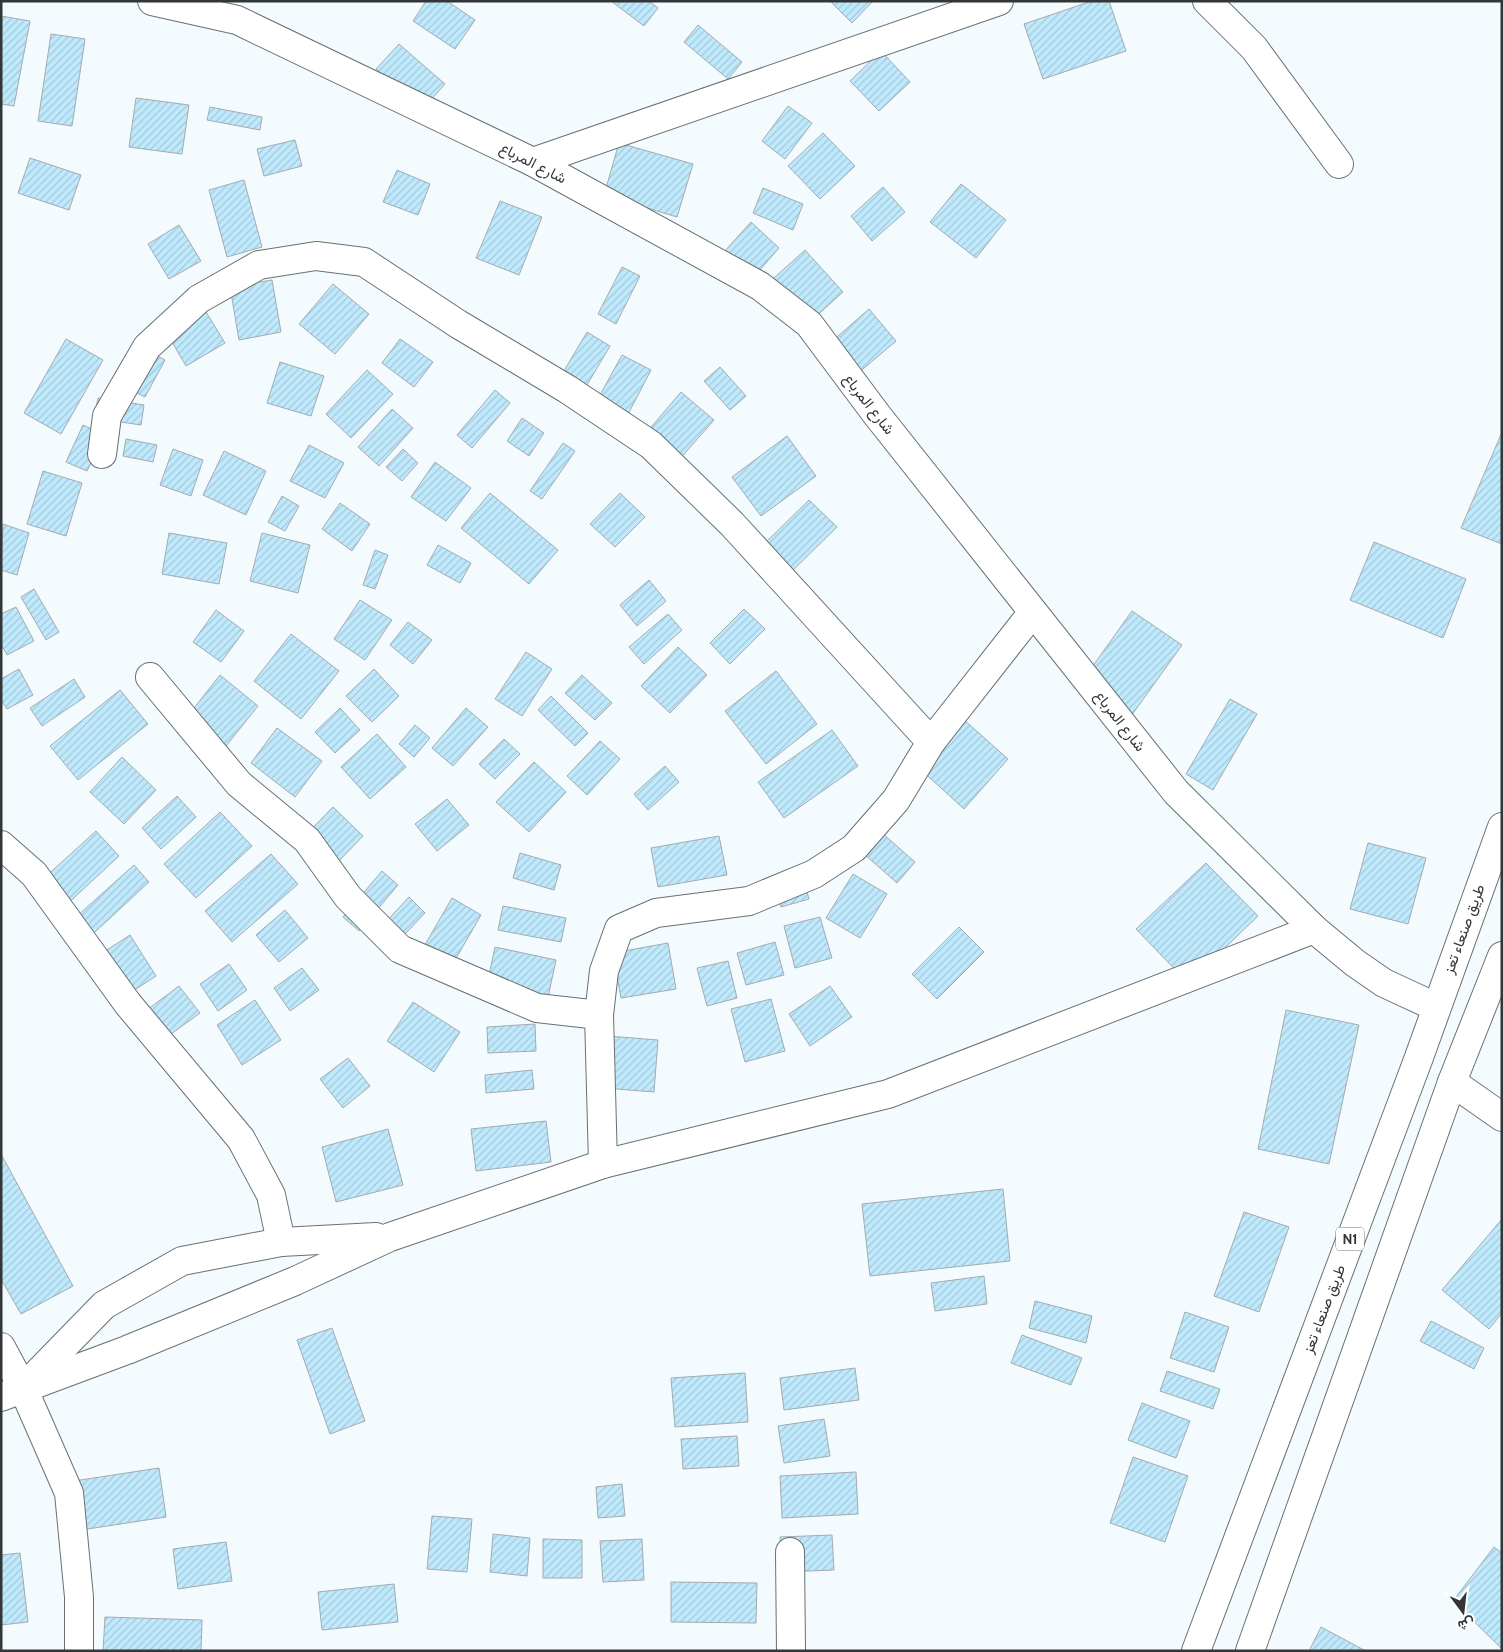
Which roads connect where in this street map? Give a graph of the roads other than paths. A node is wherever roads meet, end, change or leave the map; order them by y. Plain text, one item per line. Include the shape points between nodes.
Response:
1 (152, 1) edge
2 (999, 1) edge
3 (1207, 1) edge
4 (533, 162) junction
5 (1339, 164) dead end
6 (102, 454) dead end
7 (1033, 612) junction
8 (150, 678) dead end
9 (931, 742) junction
10 (1502, 826) edge
11 (1, 845) edge
12 (1314, 929) junction
13 (1502, 956) edge
14 (1436, 1008) junction
15 (599, 1015) junction
16 (1418, 1060) junction
17 (1452, 1082) junction
18 (1502, 1117) edge
19 (603, 1164) junction
20 (390, 1237) junction
21 (281, 1242) junction
22 (1, 1347) edge
23 (12, 1392) edge
24 (790, 1552) dead end
25 (79, 1651) edge
26 (791, 1651) edge
27 (1196, 1651) edge
28 (1250, 1651) edge

1 - 4 main road, شارع المرباع via 237,20
2 - 4 main road
3 - 5 main road via 1254,48
4 - 7 main road, شارع المرباع via 760,286 809,324
6 - 9 main road via 107,416 147,347 200,299 259,265 316,256 364,262 651,445 732,524
7 - 9 main road
7 - 12 main road, شارع المرباع via 1176,792
8 - 15 main road via 239,784 307,840 348,897 400,950 537,1008
9 - 15 main road via 896,800 854,848 814,874 749,901 656,914 619,929 604,971
10 - 14 main road, طريق صنعاء تعز / N1
11 - 21 main road via 34,874 128,1004 240,1140 271,1195
12 - 14 main road, شارع المرباع via 1384,983
12 - 19 main road via 888,1094
13 - 17 main road
14 - 16 main road, طريق صنعاء تعز / N1
15 - 19 main road
16 - 17 main road
16 - 27 main road, طريق صنعاء تعز / N1
17 - 18 main road
17 - 28 main road
19 - 20 main road
20 - 21 main road
20 - 23 main road via 127,1350
21 - 23 main road via 182,1261 104,1305
22 - 23 main road
23 - 25 main road via 69,1493 79,1597
24 - 26 main road

